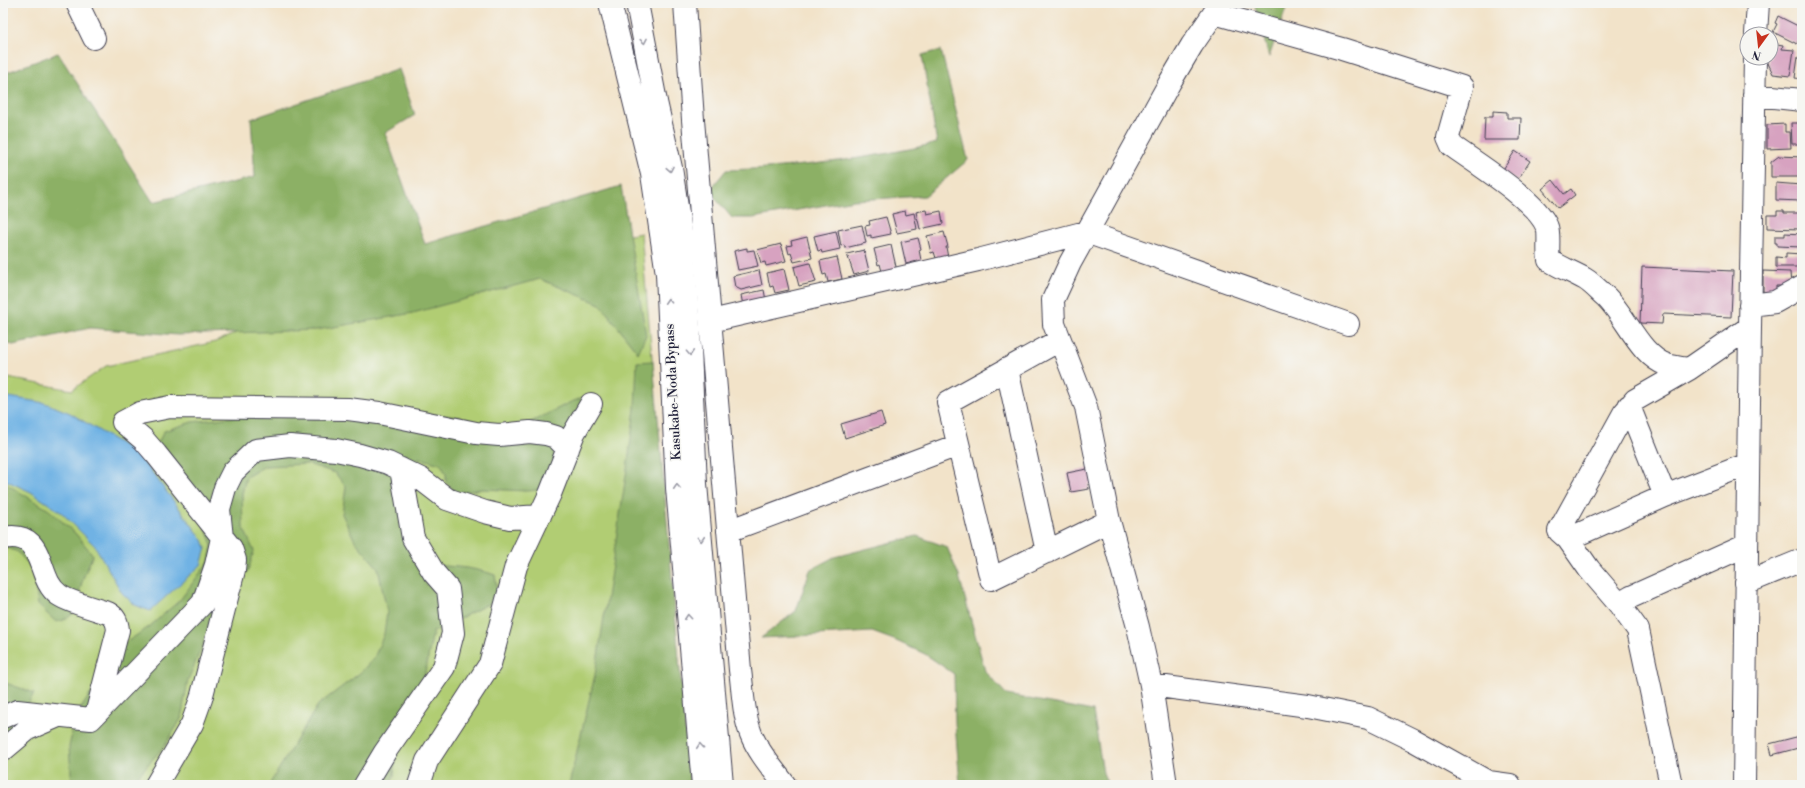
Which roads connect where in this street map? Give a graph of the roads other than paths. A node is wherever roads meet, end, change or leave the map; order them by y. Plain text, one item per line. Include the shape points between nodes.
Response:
1 (77, 3) edge
2 (610, 3) edge
3 (637, 3) edge
4 (685, 3) edge
5 (1758, 3) edge
6 (1218, 8) edge
7 (1757, 26) edge
8 (94, 38) dead end
9 (1755, 66) edge
10 (1754, 95) junction
11 (1802, 100) edge
12 (1086, 232) junction
13 (1802, 286) edge
14 (1750, 305) junction
15 (711, 321) junction
16 (1348, 324) dead end
17 (1750, 327) junction
18 (1060, 340) junction
19 (1008, 369) junction
20 (1689, 370) junction
21 (591, 404) dead end
22 (1630, 406) junction
23 (958, 445) junction
24 (568, 450) junction
25 (1748, 464) junction
26 (401, 469) junction
27 (1665, 496) junction
28 (540, 516) junction
29 (1108, 521) junction
30 (728, 530) junction
31 (3, 538) edge
32 (222, 538) junction
33 (1568, 539) junction
34 (1747, 545) junction
35 (1047, 552) junction
36 (1802, 560) edge
37 (1746, 583) junction
38 (1619, 604) junction
39 (1151, 685) junction
40 (95, 715) junction
41 (56, 716) junction
42 (3, 717) edge
43 (3, 750) edge
44 (156, 785) edge
45 (365, 785) edge
46 (419, 785) edge
47 (703, 785) edge
48 (722, 785) edge
49 (785, 785) edge
50 (1166, 785) edge
51 (1510, 785) edge
52 (1671, 785) edge
53 (1744, 785) edge

1 - 8 main road
47 -> 2 main road, Kasukabe-Noda Bypass via 677,488 666,274 652,174
3 -> 48 main road, Kasukabe-Noda Bypass via 671,168 682,239 696,484
4 - 15 main road
5 - 7 main road
6 - 12 main road via 1181,63
6 - 20 main road via 1462,87 1448,137 1452,146 1507,184 1539,214 1548,230 1549,260 1560,268 1586,279 1608,299 1651,355 1666,365
9 - 10 main road
10 - 11 main road
10 - 14 main road
12 - 15 main road via 978,260
12 - 16 main road
12 - 18 main road via 1053,300 1054,324
13 - 14 main road via 1775,302
14 - 17 main road
15 - 30 main road
17 - 20 main road
17 - 25 main road
18 - 19 main road
18 - 29 main road via 1086,407
19 - 23 main road via 948,402
19 - 35 main road
20 - 22 main road via 1635,400
21 - 24 main road via 574,433
22 - 27 main road
22 - 33 main road via 1559,532
23 - 30 main road
23 - 35 main road via 991,579
24 - 28 main road
24 - 32 main road via 556,437 546,434 476,433 348,409 170,407 140,413 123,422 156,454
25 - 27 main road
25 - 34 main road
26 - 28 main road via 421,479 447,499 485,512 510,518
26 - 32 main road via 388,462 336,450 290,446 256,450 233,472 225,488 220,509
26 - 45 main road via 413,538 434,573 448,589 453,633 444,667
27 - 33 main road
28 - 46 main road via 516,566 490,664 427,761
29 - 35 main road
29 - 39 main road via 1138,627
30 - 49 main road via 746,714 751,735
31 - 40 main road via 20,537 33,547 42,563 50,588 59,596 115,617 118,630
32 - 40 main road via 203,603
32 - 44 main road via 231,548 234,570 207,677 192,724
33 - 38 main road
34 - 37 main road
34 - 38 main road
36 - 37 main road
37 - 53 main road
38 - 52 main road via 1638,630
39 - 50 main road
39 - 51 main road via 1308,706 1368,718 1414,740 1488,782
40 - 41 main road via 91,719
41 - 42 main road via 17,711
41 - 43 main road via 28,729

